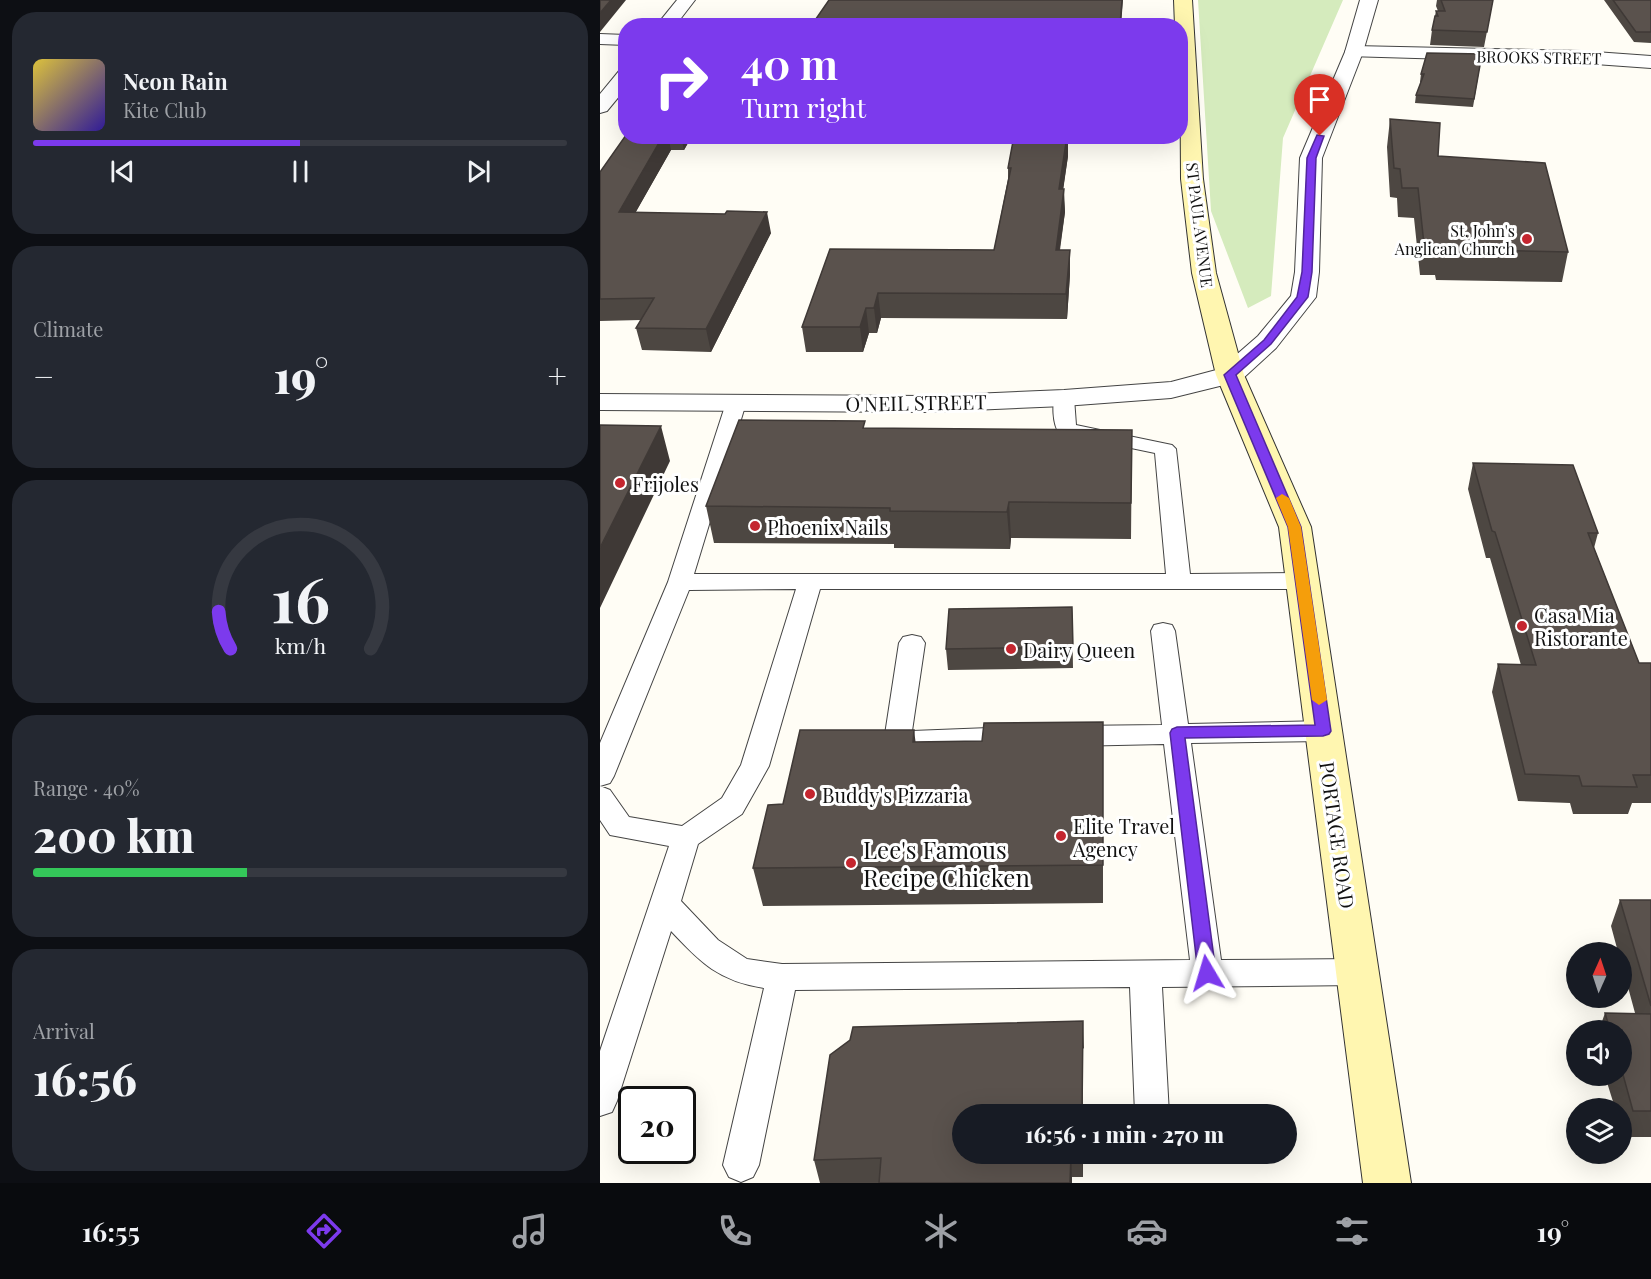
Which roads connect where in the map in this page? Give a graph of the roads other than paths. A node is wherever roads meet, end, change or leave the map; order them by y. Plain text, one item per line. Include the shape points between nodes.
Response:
1 (686, 0) edge
2 (1183, 0) edge
3 (1369, 0) edge
4 (671, 18) edge
5 (1183, 18) edge
6 (600, 39) edge
7 (618, 40) edge
8 (1354, 52) junction
9 (1651, 62) edge
10 (618, 85) edge
11 (600, 107) edge
12 (1188, 119) edge
13 (1230, 375) junction
14 (1064, 398) junction
15 (600, 402) edge
16 (736, 403) junction
17 (1179, 581) junction
18 (1302, 581) junction
19 (680, 582) junction
20 (810, 582) junction
21 (1163, 631) dead end
22 (912, 644) dead end
23 (1323, 731) junction
24 (1177, 733) junction
25 (600, 776) edge
26 (600, 797) edge
27 (686, 838) junction
28 (665, 903) junction
29 (1358, 972) junction
30 (1207, 973) junction
31 (1145, 974) junction
32 (782, 977) junction
33 (600, 1101) edge
34 (1152, 1104) edge
35 (741, 1165) dead end
36 (1387, 1183) edge

1 - 4 street
2 - 5 main road, ST PAUL AVENUE
3 - 8 street
6 - 7 street
8 - 9 street, BROOKS STREET
8 - 13 street via 1311,158 1303,297 1268,342
10 - 11 street
12 - 13 main road, ST PAUL AVENUE via 1204,273
13 - 14 street, O'NEIL STREET via 1171,390
13 - 18 main road, PORTAGE ROAD via 1295,527
14 - 16 street, O'NEIL STREET via 926,404
14 - 17 lane via 1066,429 1165,449
15 - 16 street, O'NEIL STREET
16 - 19 lane
17 - 18 lane
17 - 20 lane
18 - 23 main road, PORTAGE ROAD
19 - 20 lane
19 - 25 lane
20 - 27 lane via 755,766 732,806
21 - 24 lane
22 - 24 lane via 897,741
23 - 24 lane
23 - 29 main road, PORTAGE ROAD
24 - 30 lane
26 - 27 lane via 620,828
27 - 28 lane
28 - 32 lane via 706,949 740,971
28 - 33 lane
29 - 30 lane
29 - 36 main road, PORTAGE ROAD
30 - 31 lane
31 - 32 lane
31 - 34 lane
32 - 35 lane

